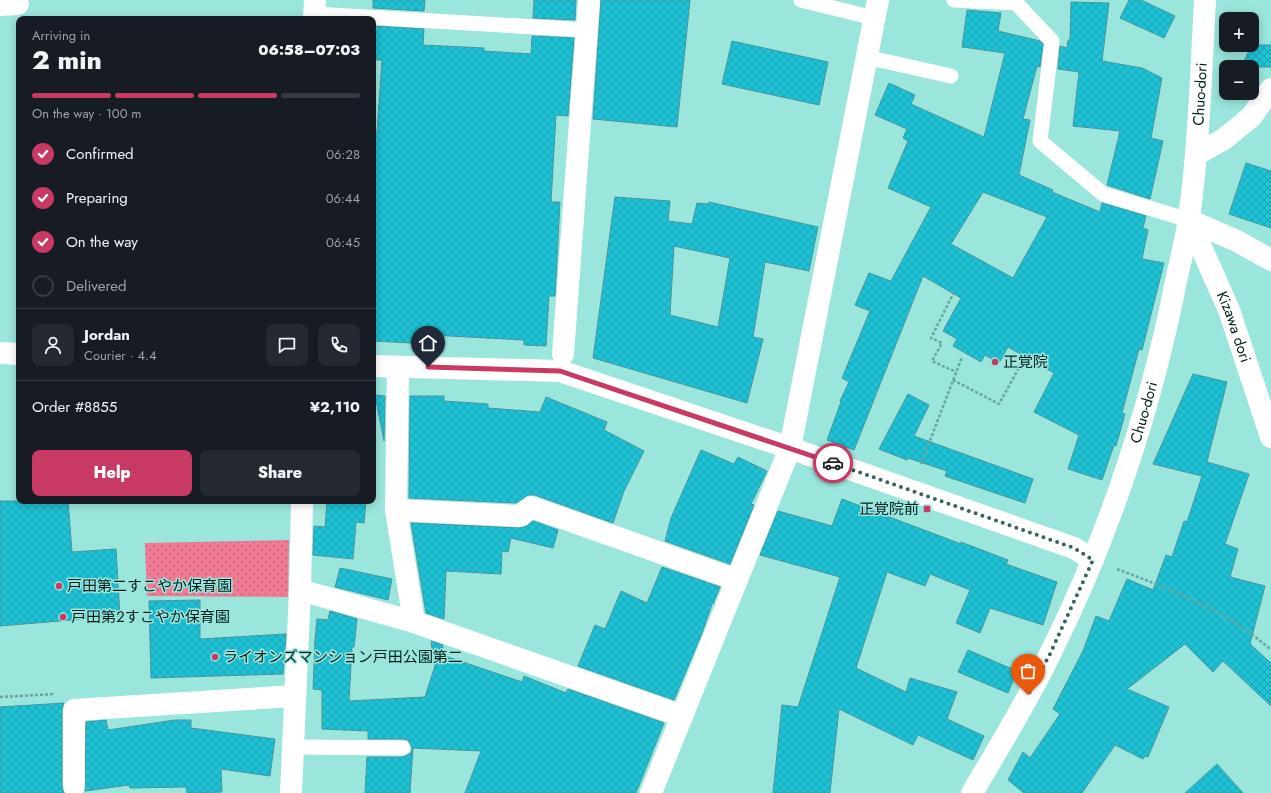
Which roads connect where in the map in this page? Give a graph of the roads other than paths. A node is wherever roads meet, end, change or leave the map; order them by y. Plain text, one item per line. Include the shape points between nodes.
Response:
1 (589, 0) edge
2 (801, 0) edge
3 (954, 0) edge
4 (1205, 0) edge
5 (876, 9) edge
6 (314, 11) edge
7 (587, 30) junction
8 (866, 57) junction
9 (951, 76) dead end
10 (1271, 89) edge
11 (1196, 155) junction
12 (1189, 220) junction
13 (1271, 260) edge
14 (0, 353) edge
15 (16, 354) edge
16 (563, 354) dead end
17 (376, 366) edge
18 (398, 367) junction
19 (1271, 436) edge
20 (790, 448) junction
21 (302, 504) edge
22 (396, 510) junction
23 (1093, 560) junction
24 (737, 580) junction
25 (300, 590) junction
26 (414, 622) junction
27 (295, 696) junction
28 (682, 716) junction
29 (292, 747) junction
30 (403, 748) dead end
31 (74, 786) dead end
32 (290, 793) edge
33 (651, 793) edge
34 (972, 793) edge

1 - 7 street
2 - 5 lane
3 - 12 lane via 1016,3 1052,41 1040,141 1103,194
4 - 11 street, Chuo-dori
5 - 8 street
6 - 7 lane
7 - 16 street
8 - 9 lane
8 - 20 street
10 - 11 street via 1251,117 1224,139
11 - 12 street, Chuo-dori
12 - 13 street via 1237,241
12 - 19 street, Kizawa dori via 1229,310
12 - 23 street, Chuo-dori via 1156,371 1118,496
14 - 15 street
17 - 18 street
18 - 20 street via 560,371
18 - 22 street
20 - 23 street via 1074,548
20 - 24 street
21 - 25 street
22 - 24 street via 520,516 531,507
22 - 26 street
23 - 34 street, Chuo-dori via 1050,654
24 - 28 street
25 - 26 street
25 - 27 street
26 - 28 street
27 - 29 street
27 - 31 street via 74,710
28 - 33 street
29 - 30 lane
29 - 32 street

